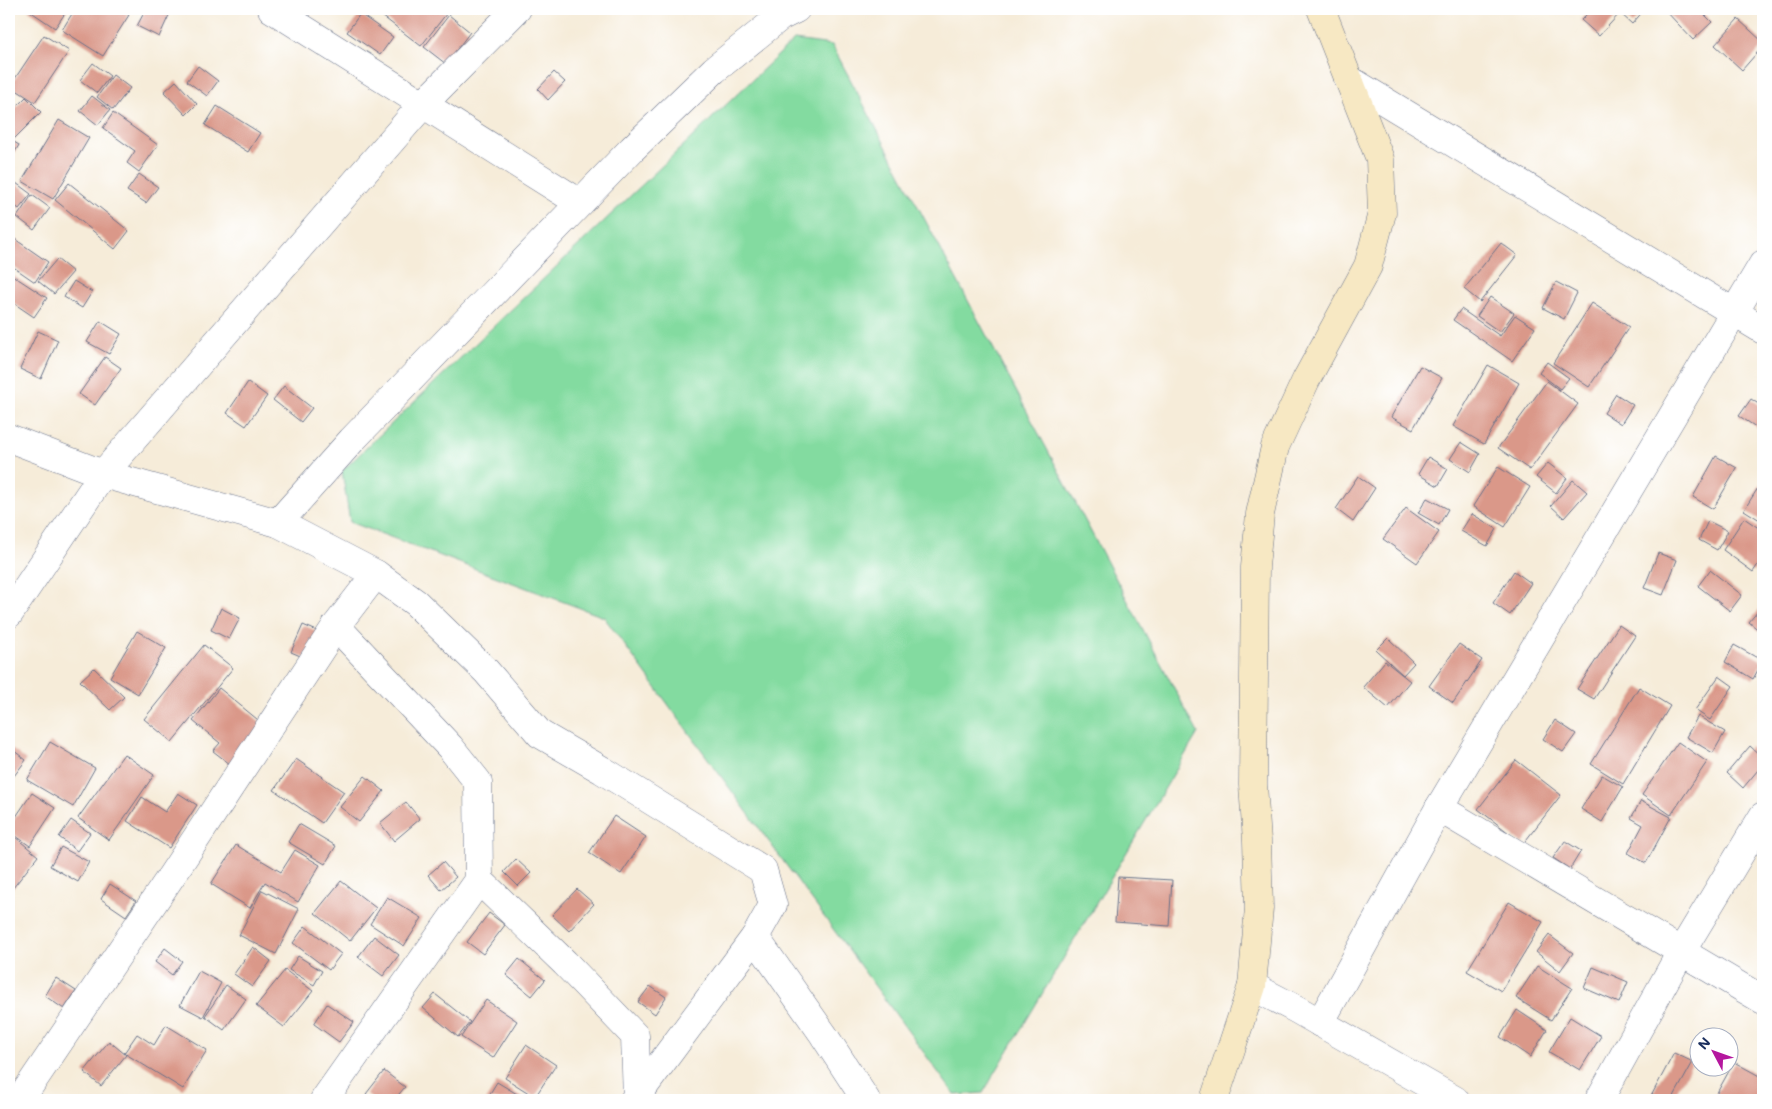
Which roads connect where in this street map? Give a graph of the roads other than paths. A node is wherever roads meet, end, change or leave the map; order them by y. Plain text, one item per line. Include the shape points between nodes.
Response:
1 (272, 9) edge
2 (517, 9) edge
3 (1321, 9) edge
4 (786, 12) edge
5 (1348, 79) junction
6 (424, 103) junction
7 (580, 203) junction
8 (1763, 264) edge
9 (1734, 314) junction
10 (1763, 330) edge
11 (9, 438) edge
12 (103, 474) junction
13 (278, 523) junction
14 (376, 574) junction
15 (9, 614) edge
16 (336, 626) junction
17 (1439, 808) junction
18 (1763, 816) edge
19 (479, 880) junction
20 (755, 937) junction
21 (1681, 952) junction
22 (1252, 986) junction
23 (1763, 1000) edge
24 (1320, 1023) junction
25 (636, 1099) edge
26 (20, 1100) edge
27 (324, 1100) edge
28 (866, 1100) edge
29 (1214, 1100) edge
30 (1455, 1100) edge
31 (1599, 1100) edge

1 - 6 street
2 - 6 street
3 - 5 street
4 - 7 street via 714,70
5 - 9 street
5 - 22 street via 1380,159 1382,213 1368,266 1274,447 1260,514 1255,585 1253,785 1259,908
6 - 7 street
6 - 12 street
7 - 13 street via 352,440
8 - 9 street
9 - 10 street
9 - 17 street
11 - 12 street
12 - 13 street
12 - 15 street
13 - 14 street
14 - 16 street
14 - 20 street via 416,603 479,664 540,734 763,870 773,905
16 - 19 street via 450,747 478,782
16 - 26 street
17 - 21 street
17 - 24 street
18 - 21 street
19 - 25 street via 565,962 635,1036
19 - 27 street
20 - 25 street
20 - 28 street
21 - 23 street
21 - 31 street
22 - 24 street
22 - 29 street
24 - 30 street

